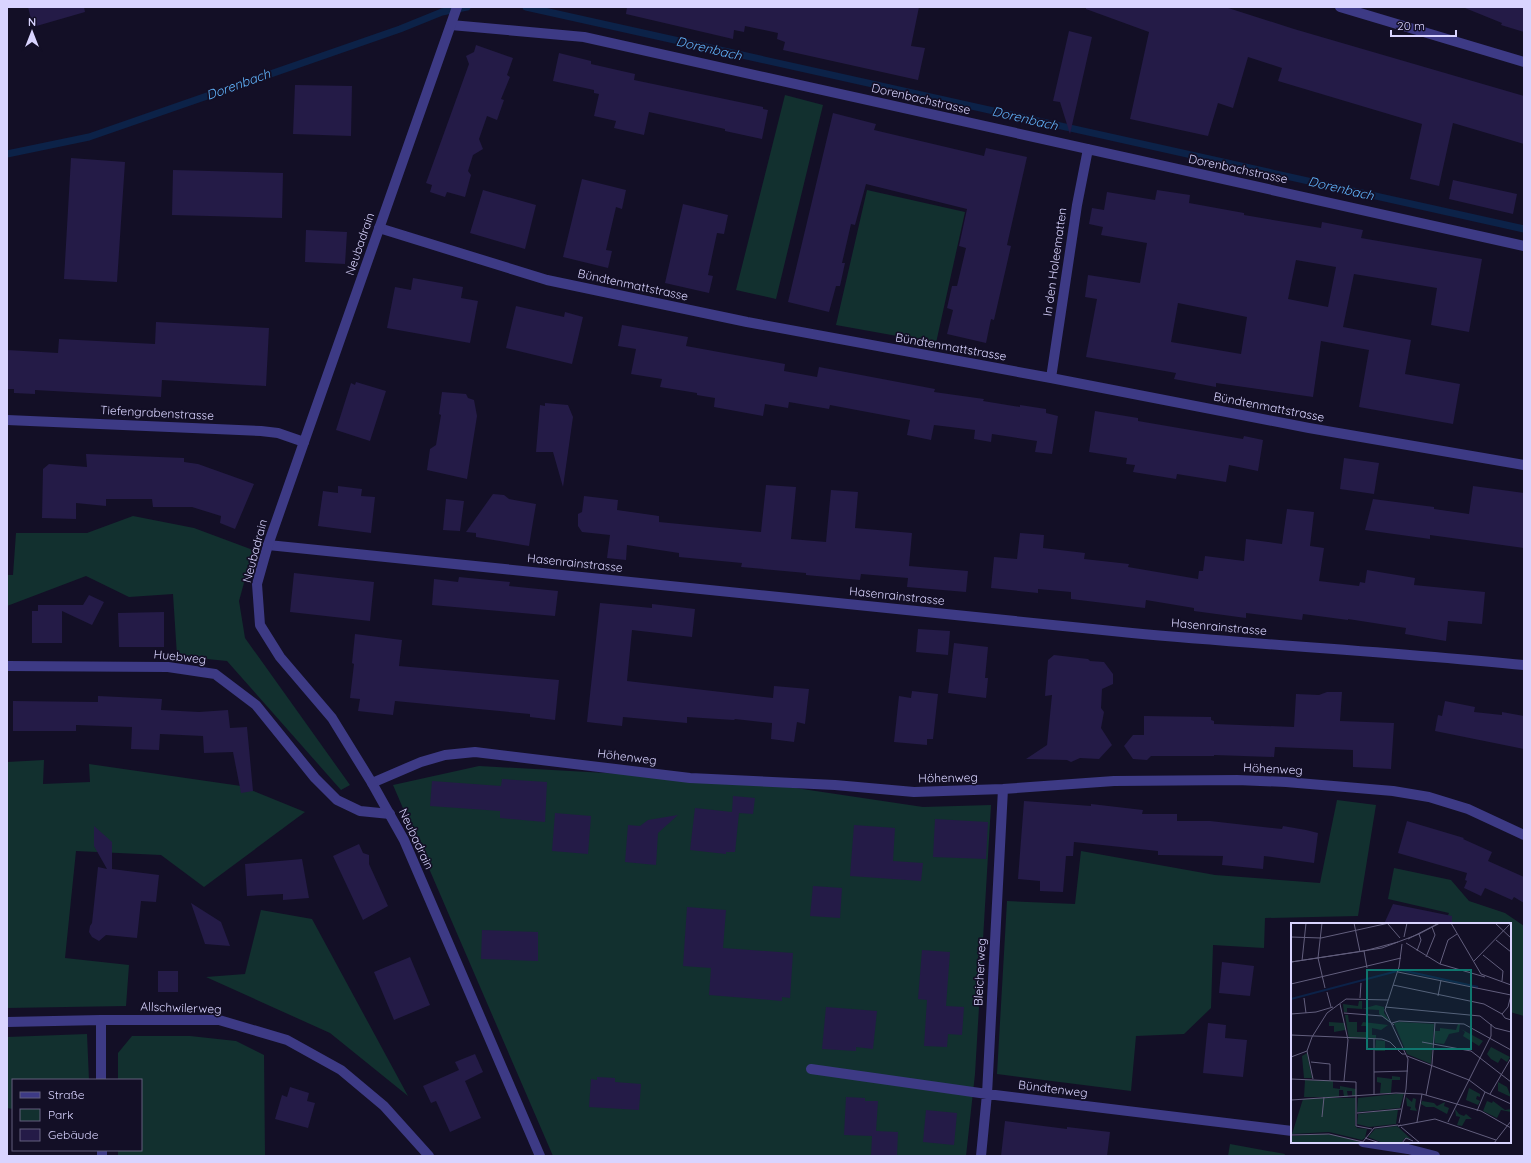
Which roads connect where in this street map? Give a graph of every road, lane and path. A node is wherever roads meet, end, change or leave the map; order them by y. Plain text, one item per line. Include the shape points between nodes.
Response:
1 (457, 7) edge
2 (1340, 7) edge
3 (451, 25) junction
4 (1524, 62) edge
5 (1088, 149) junction
6 (379, 228) junction
7 (1524, 246) edge
8 (1051, 378) junction
9 (7, 420) edge
10 (304, 442) junction
11 (1524, 465) edge
12 (268, 545) junction
13 (1524, 665) edge
14 (7, 666) edge
15 (372, 783) junction
16 (1003, 789) junction
17 (390, 814) junction
18 (1524, 835) edge
19 (101, 1020) junction
20 (7, 1022) edge
21 (811, 1069) dead end
22 (101, 1079) edge
23 (986, 1094) junction
24 (1291, 1131) edge
25 (1370, 1143) edge
26 (429, 1156) edge
27 (540, 1156) edge
28 (981, 1156) edge
29 (1435, 1156) edge

1 - 3 street, Neubadrain
2 - 4 street
3 - 5 street, Dorenbachstrasse via 584,37
3 - 6 street, Neubadrain
5 - 7 street, Dorenbachstrasse
5 - 8 street, In den Holeematten
6 - 8 street, Bündtenmattstrasse via 547,280 747,322
6 - 10 street, Neubadrain
8 - 11 street, Bündtenmattstrasse via 1309,428
9 - 10 street, Tiefengrabenstrasse via 261,431 278,433
10 - 12 street, Neubadrain
12 - 13 street, Hasenrainstrasse via 1133,633
12 - 15 street, Neubadrain via 257,584 260,624 280,657 332,718
14 - 17 street, Huebweg via 168,667 215,674 256,705 314,778 337,800 360,811
15 - 16 street, Höhenweg via 421,762 445,755 475,752 690,778 835,785 914,792
15 - 17 street, Neubadrain
16 - 18 street, Höhenweg via 1114,781 1237,780 1393,791 1429,797 1468,809
16 - 23 street, Bleicherweg
17 - 27 street, Neubadrain via 404,840
19 - 20 street, Allschwilerweg
19 - 22 street
19 - 26 street, Allschwilerweg via 219,1020 287,1040 341,1070 384,1106
21 - 23 street, Bündtenweg
23 - 24 street, Bündtenweg
23 - 28 street, Bleicherweg
25 - 29 street

